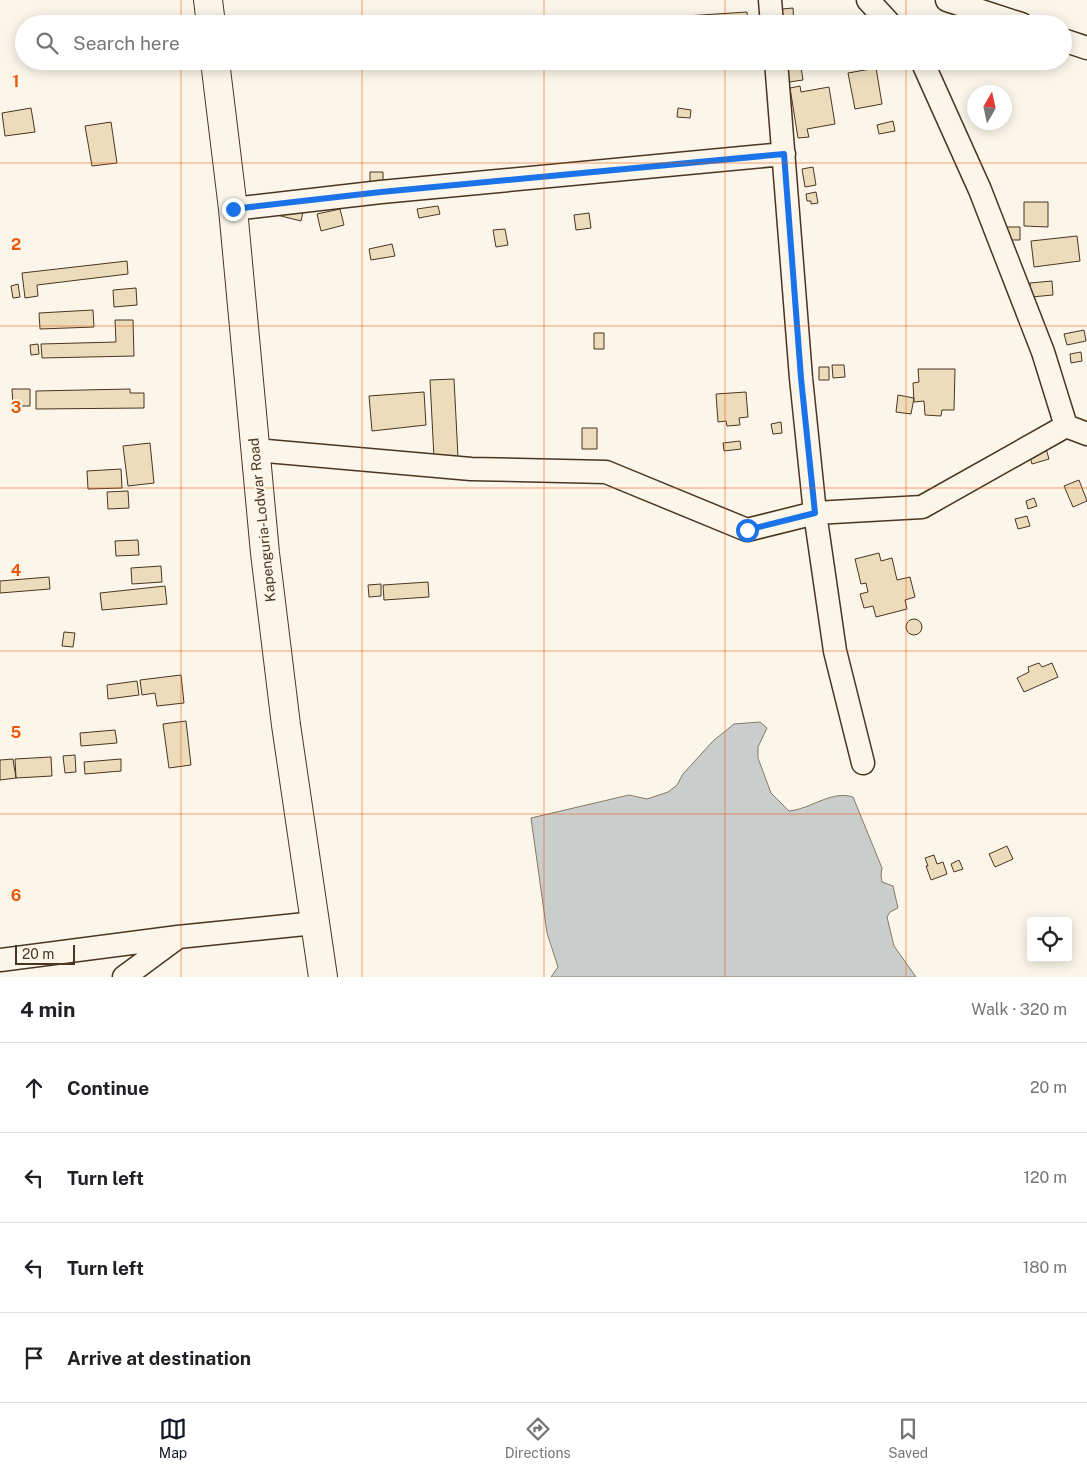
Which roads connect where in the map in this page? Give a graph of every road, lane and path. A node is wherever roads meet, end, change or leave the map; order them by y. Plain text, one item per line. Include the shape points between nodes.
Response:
1 (208, 0) edge
2 (770, 0) edge
3 (868, 0) edge
4 (947, 0) edge
5 (210, 15) edge
6 (771, 15) edge
7 (882, 15) edge
8 (993, 15) edge
9 (1072, 43) edge
10 (1087, 48) edge
11 (216, 70) edge
12 (777, 70) edge
13 (926, 70) edge
14 (784, 154) junction
15 (233, 209) junction
16 (1066, 426) junction
17 (1087, 434) edge
18 (255, 450) junction
19 (815, 513) junction
20 (863, 763) dead end
21 (315, 923) junction
22 (178, 937) junction
23 (0, 960) edge
24 (124, 977) edge
25 (323, 977) edge

1 - 5 highway
2 - 6 street
3 - 7 street
4 - 8 street
9 - 10 street
11 - 15 highway, Kapenguria-Lodwar Road
12 - 14 street
13 - 16 street via 980,190 1043,352
14 - 15 street
14 - 19 street
15 - 18 highway, Kapenguria-Lodwar Road
16 - 17 street
16 - 19 street via 922,507
18 - 19 street via 471,468 606,472 747,530
18 - 21 highway, Kapenguria-Lodwar Road via 264,553
19 - 20 street via 835,651
21 - 22 street
21 - 25 highway, Kapenguria-Lodwar Road
22 - 23 street
22 - 24 street

